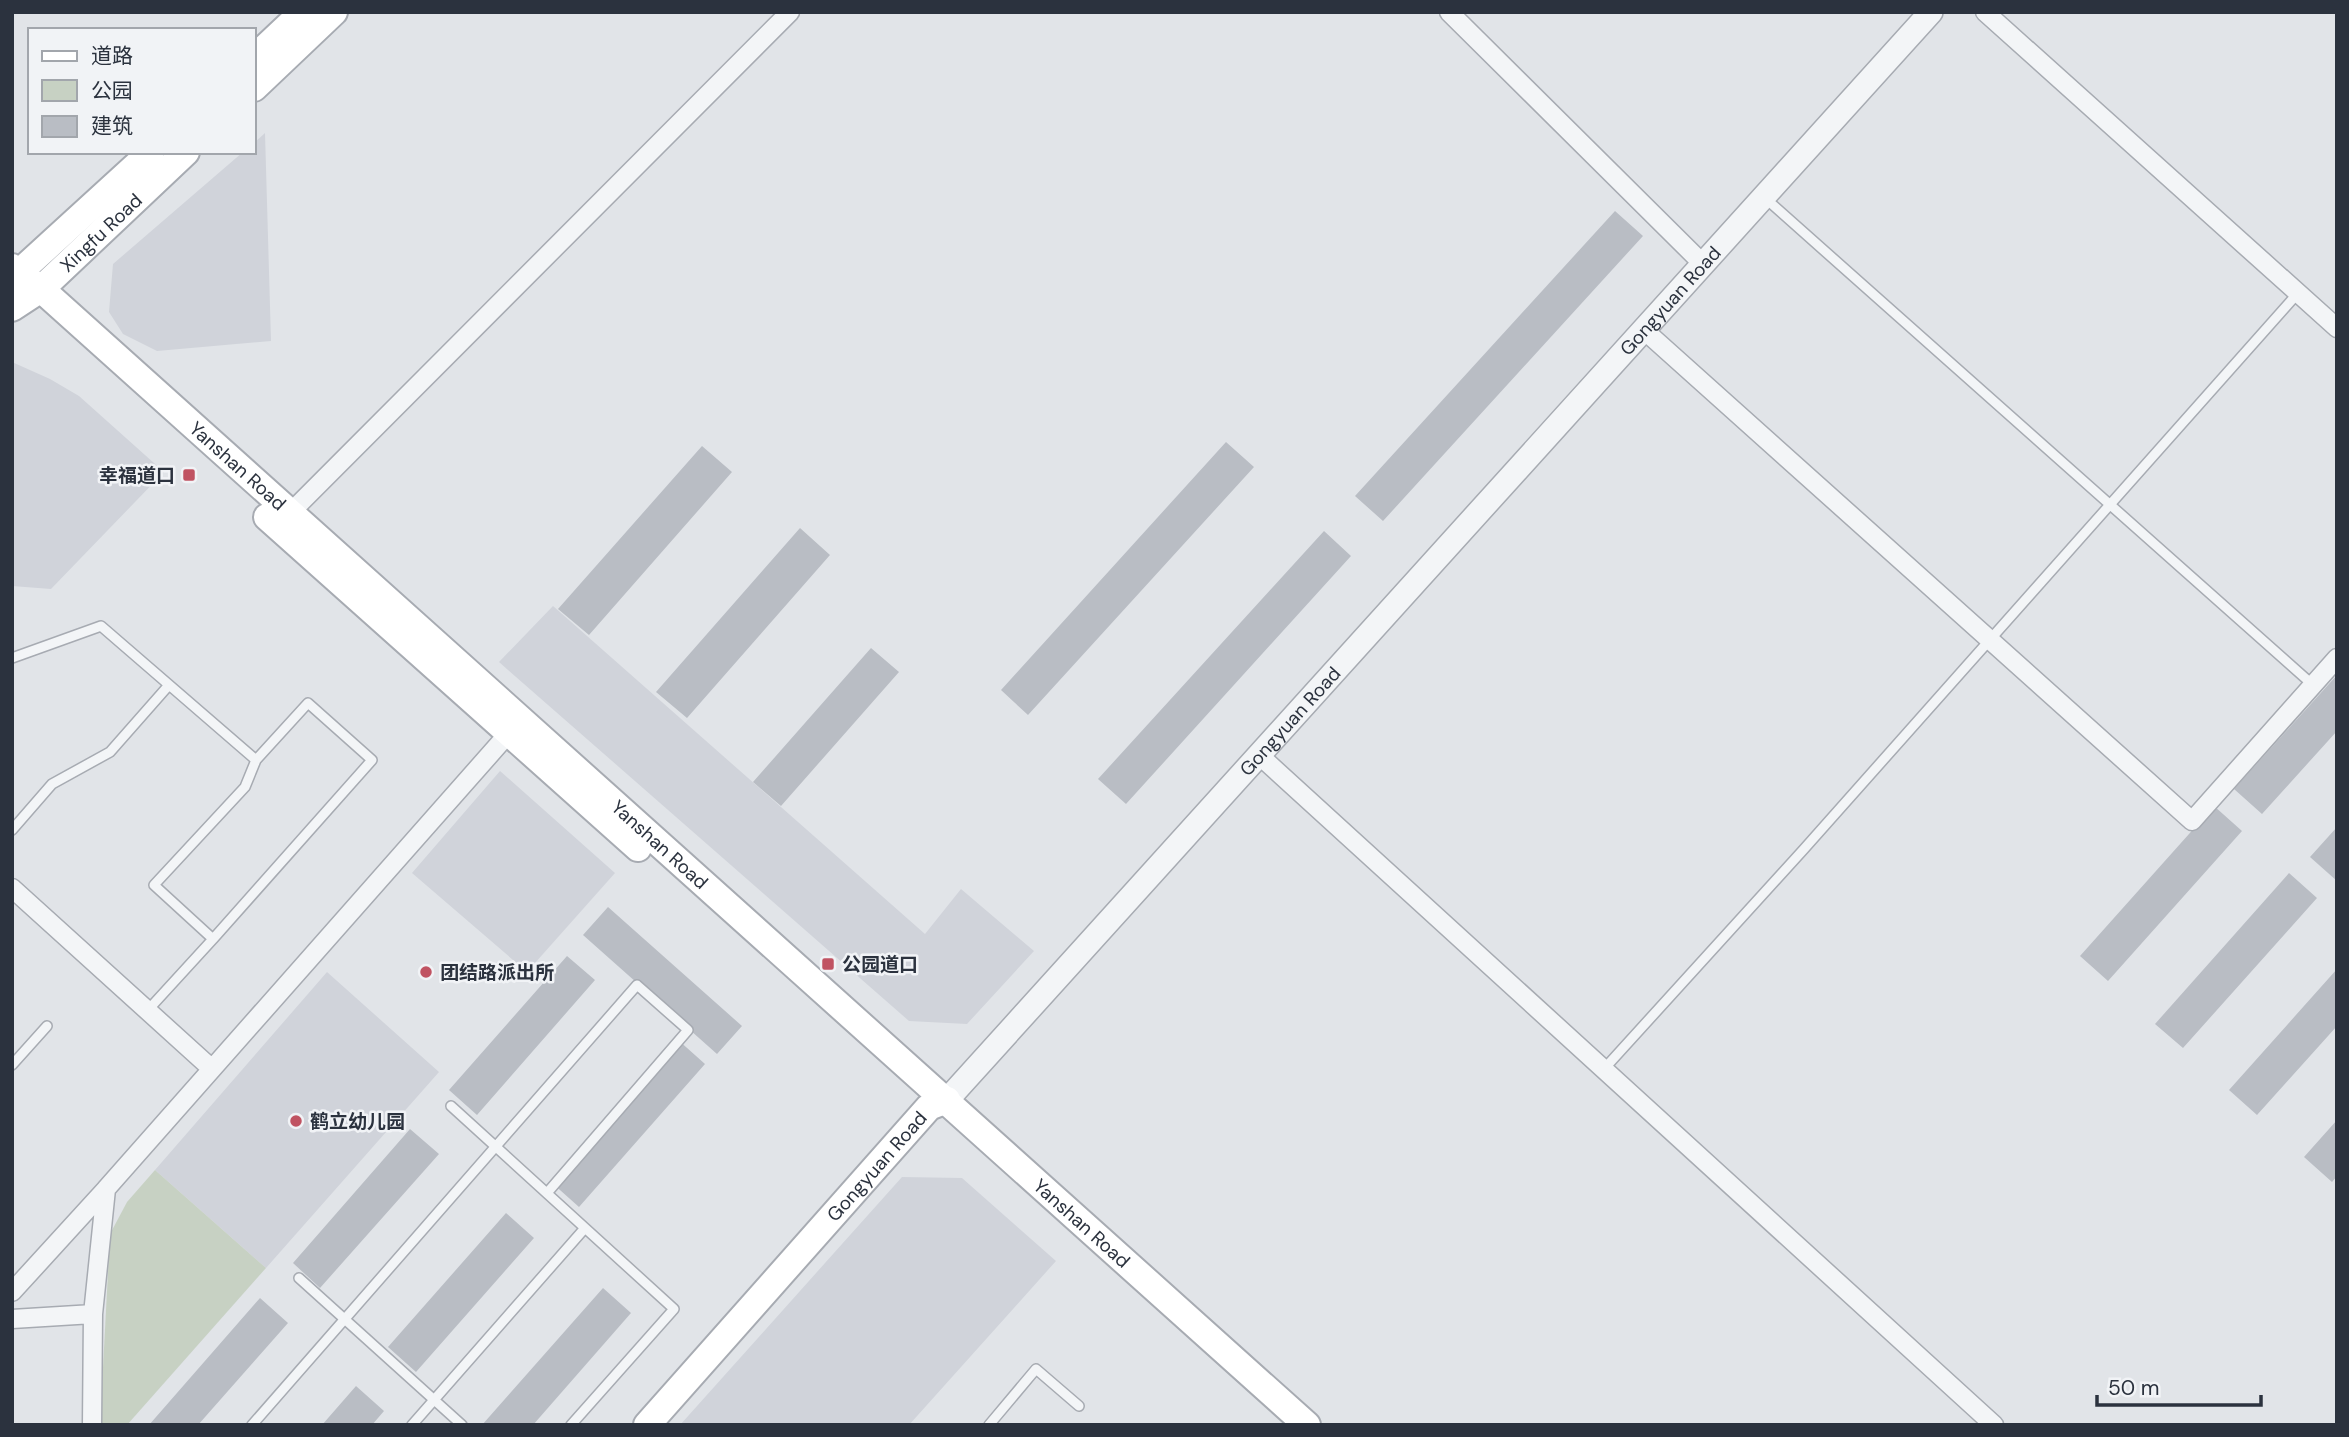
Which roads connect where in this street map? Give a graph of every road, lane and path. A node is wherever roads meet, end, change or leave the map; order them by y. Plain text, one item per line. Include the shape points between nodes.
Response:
1 (303, 12) edge
2 (334, 12) edge
3 (790, 12) edge
4 (1449, 12) edge
5 (1931, 12) edge
6 (1985, 12) edge
7 (256, 56) edge
8 (256, 86) edge
9 (148, 154) edge
10 (184, 154) edge
11 (1764, 197) junction
12 (1703, 264) junction
13 (20, 285) edge
14 (2298, 293) junction
15 (2337, 328) edge
16 (1644, 330) junction
17 (2110, 504) junction
18 (290, 513) junction
19 (1989, 639) junction
20 (12, 658) edge
21 (2337, 658) edge
22 (169, 685) junction
23 (2313, 685) junction
24 (508, 734) junction
25 (1259, 755) junction
26 (256, 760) junction
27 (12, 830) edge
28 (12, 888) edge
29 (213, 939) junction
30 (148, 1010) junction
31 (47, 1026) dead end
32 (12, 1065) edge
33 (212, 1069) junction
34 (1604, 1069) junction
35 (938, 1103) junction
36 (451, 1106) dead end
37 (495, 1147) junction
38 (106, 1189) junction
39 (547, 1193) junction
40 (585, 1228) junction
41 (299, 1278) dead end
42 (12, 1292) edge
43 (93, 1314) junction
44 (345, 1319) junction
45 (12, 1320) edge
46 (434, 1399) junction
47 (1079, 1406) dead end
48 (92, 1425) edge
49 (252, 1425) edge
50 (412, 1425) edge
51 (463, 1425) edge
52 (571, 1425) edge
53 (647, 1425) edge
54 (989, 1425) edge
55 (1280, 1425) edge
56 (1307, 1425) edge
57 (1994, 1425) edge

1 - 7 main road
2 - 8 main road
3 - 18 street
4 - 12 street
5 - 11 street, Gongyuan Road
6 - 14 street
9 - 13 main road, Xingfu Road
10 - 13 main road, Xingfu Road
11 - 12 street, Gongyuan Road
11 - 17 lane
12 - 16 street, Gongyuan Road
13 - 18 main road, Yanshan Road
13 - 24 main road, Yanshan Road
14 - 15 street
14 - 17 lane
16 - 19 street
16 - 25 street, Gongyuan Road
17 - 19 lane
17 - 23 lane
18 - 35 main road, Yanshan Road
19 - 23 street via 2192,821
19 - 34 lane
20 - 22 lane via 102,626
21 - 23 street
22 - 26 lane
22 - 27 lane via 110,752 52,784
24 - 33 street
24 - 35 main road, Yanshan Road
25 - 34 street
25 - 35 street, Gongyuan Road
26 - 29 lane via 245,787 155,885
26 - 29 lane via 308,703 372,760
28 - 30 street
29 - 30 lane
30 - 33 street
31 - 32 lane
33 - 38 street
34 - 57 street
35 - 53 main road, Gongyuan Road
35 - 55 main road, Yanshan Road
35 - 56 main road, Yanshan Road
36 - 37 lane
37 - 39 lane
37 - 39 lane via 637,985 688,1030
37 - 44 lane
38 - 42 street
38 - 43 street
39 - 40 lane
40 - 46 lane
40 - 52 lane via 674,1308
41 - 44 lane
43 - 45 street
43 - 48 street
44 - 46 lane
44 - 49 lane
46 - 50 lane
46 - 51 lane
47 - 54 lane via 1036,1369

